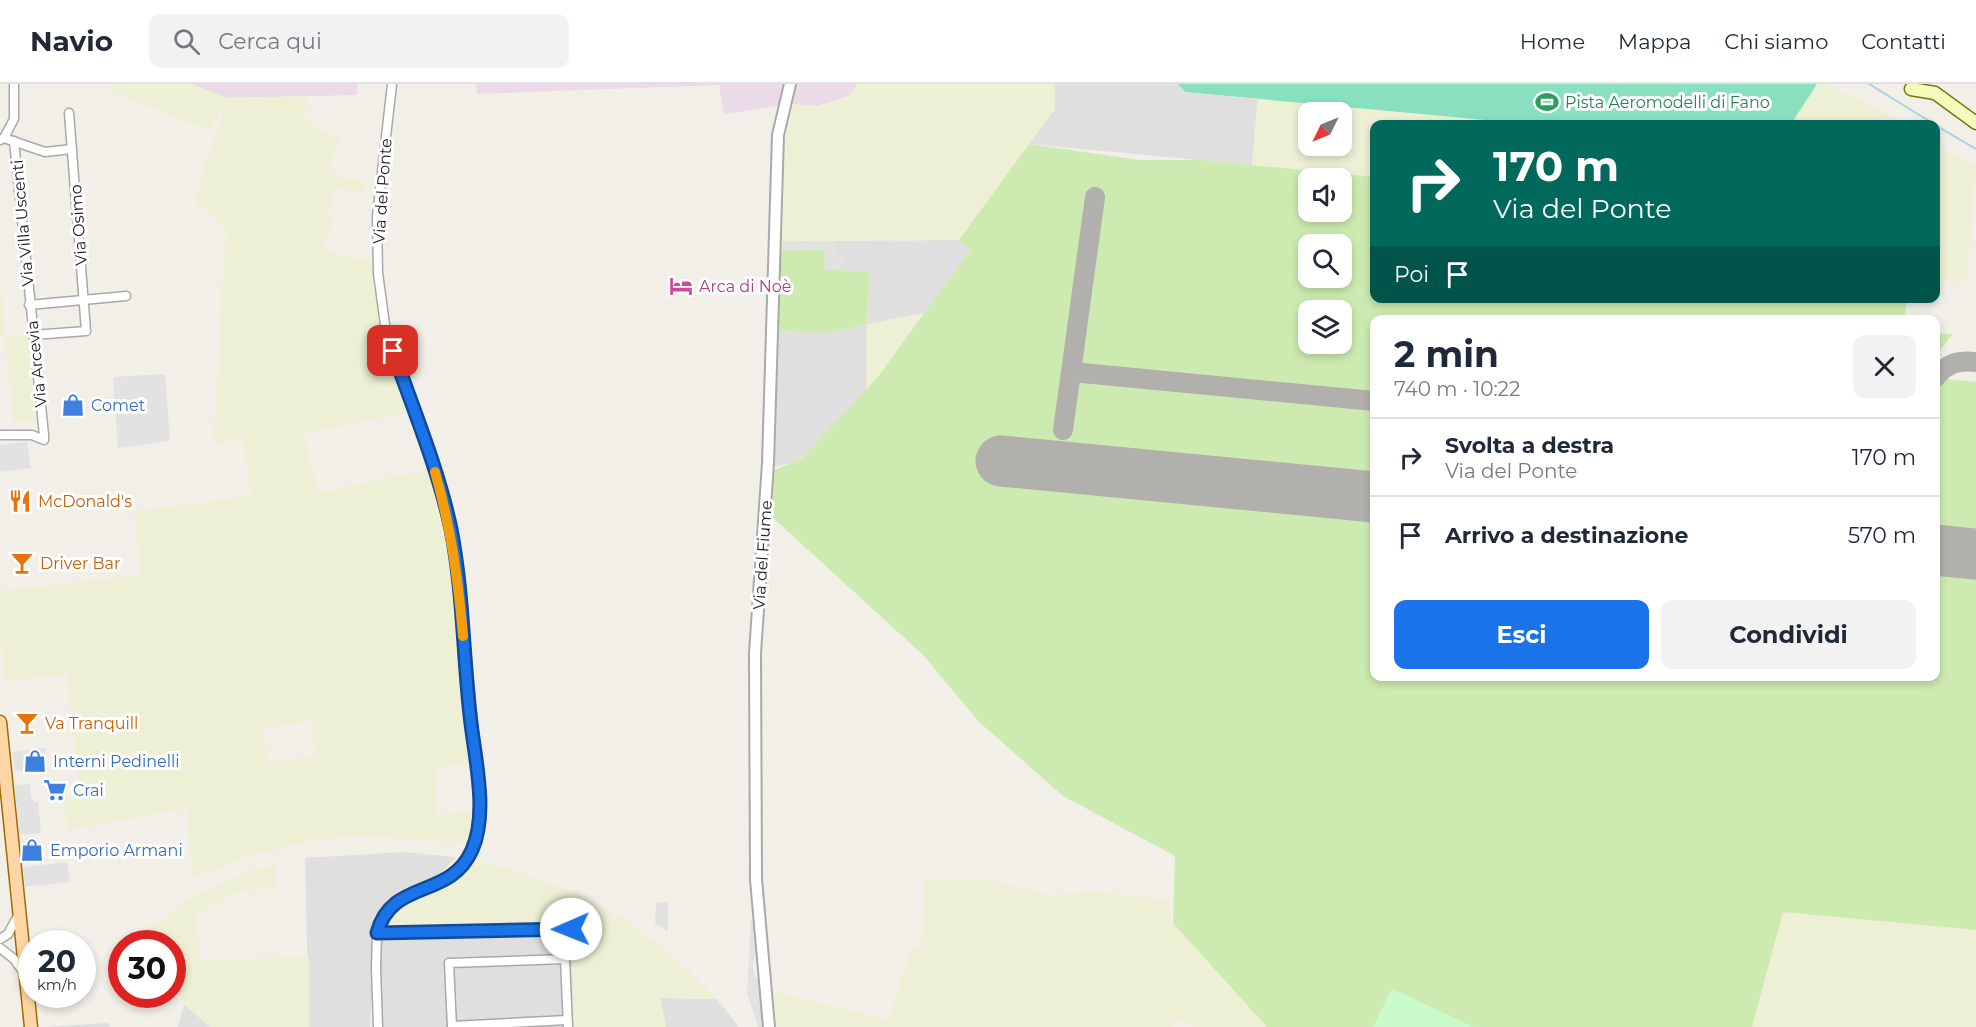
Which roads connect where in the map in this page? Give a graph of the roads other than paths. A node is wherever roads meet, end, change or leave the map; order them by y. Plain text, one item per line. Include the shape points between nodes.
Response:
1 (14, 84) edge
2 (392, 84) edge
3 (790, 84) edge
4 (1898, 84) edge
5 (1925, 84) edge
6 (1935, 84) edge
7 (1911, 89) junction
8 (1947, 100) junction
9 (69, 113) dead end
10 (1976, 123) edge
11 (2, 139) edge
12 (14, 141) junction
13 (72, 149) junction
14 (126, 296) dead end
15 (84, 300) junction
16 (29, 305) junction
17 (33, 335) junction
18 (42, 424) junction
19 (2, 434) edge
20 (32, 435) junction
21 (0, 722) edge
22 (20, 914) junction
23 (571, 929) dead end
24 (21, 930) edge
25 (377, 933) junction
26 (0, 939) edge
27 (0, 948) edge
28 (18, 963) edge
29 (29, 1008) edge
30 (567, 1023) edge
31 (31, 1027) edge
32 (378, 1027) edge
33 (452, 1027) edge
34 (769, 1027) edge

1 - 11 street via 14,119
2 - 25 street, Via del Ponte via 377,216 378,273 386,332 434,468 450,527 458,569 479,784 478,831 462,866 387,909
3 - 34 street, Via del Fiume via 778,135 770,430 755,653 756,879
4 - 7 main road
5 - 7 main road
6 - 8 main road
7 - 8 main road via 1928,90
8 - 10 main road
9 - 13 street, Via Osimo
11 - 12 street
12 - 13 street via 45,152
12 - 16 street, Via Villa Uscenti
13 - 15 street, Via Osimo
14 - 15 street
15 - 16 street
15 - 17 street, Via Osimo via 86,331
16 - 17 street, Via Arcevia
17 - 18 street, Via Arcevia
18 - 20 street, Via Arcevia
18 - 20 street, Via Arcevia via 44,440
19 - 20 street, Via Arcevia
21 - 22 main road
22 - 24 main road
22 - 26 street via 8,934
23 - 25 street
25 - 32 street, Via del Ponte
27 - 28 street
29 - 31 main road
30 - 33 street
30 - 33 street via 565,959 448,963

